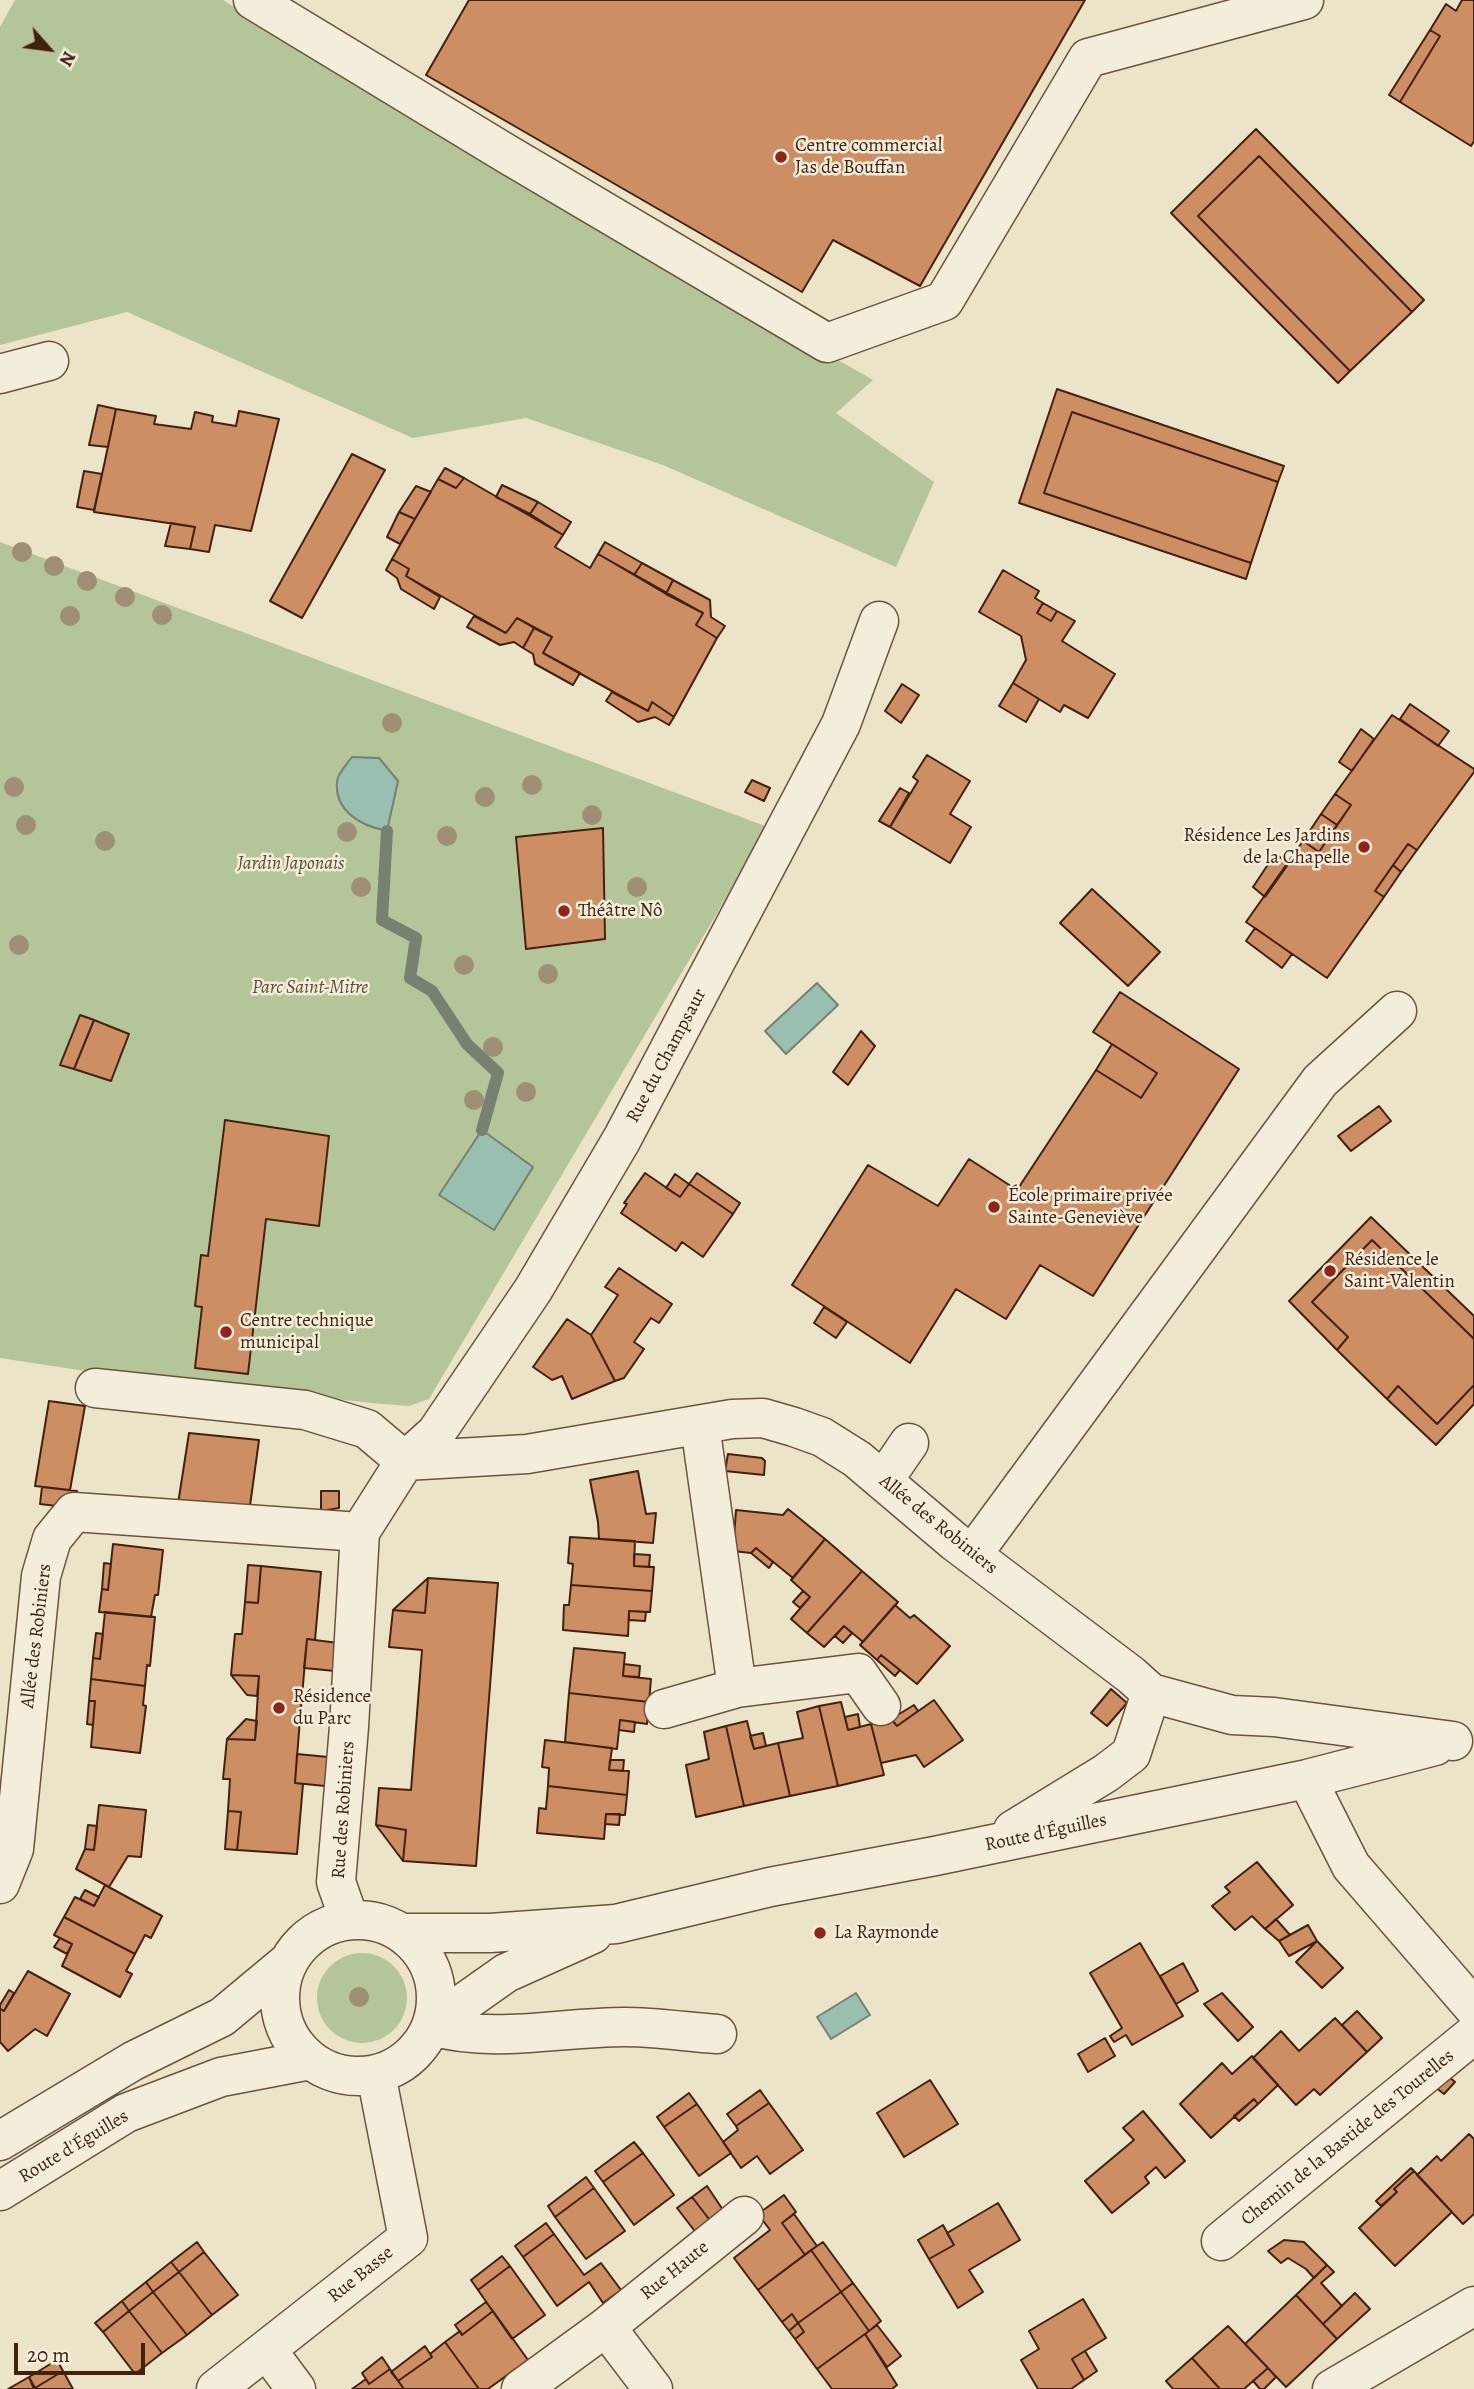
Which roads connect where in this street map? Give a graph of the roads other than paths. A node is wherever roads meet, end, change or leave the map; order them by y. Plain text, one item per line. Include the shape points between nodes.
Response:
1 (253, 0) edge
2 (1304, 0) edge
3 (49, 361) dead end
4 (0, 374) edge
5 (879, 621) dead end
6 (1397, 1011) dead end
7 (95, 1388) dead end
8 (700, 1425) junction
9 (909, 1443) dead end
10 (405, 1461) junction
11 (883, 1481) junction
12 (360, 1532) junction
13 (972, 1555) junction
14 (737, 1688) junction
15 (1151, 1693) junction
16 (881, 1706) dead end
17 (664, 1709) dead end
18 (1463, 1738) edge
19 (1307, 1779) junction
20 (991, 1844) junction
21 (0, 1884) edge
22 (349, 1919) junction
23 (616, 1924) junction
24 (402, 1933) junction
25 (288, 1962) junction
26 (1474, 2008) edge
27 (431, 2026) junction
28 (718, 2034) dead end
29 (1474, 2034) edge
30 (310, 2060) junction
31 (376, 2074) junction
32 (0, 2141) edge
33 (0, 2191) edge
34 (744, 2216) dead end
35 (1221, 2241) dead end
36 (1474, 2306) edge
37 (606, 2327) junction
38 (267, 2350) junction
39 (216, 2389) edge
40 (296, 2389) edge
41 (521, 2389) edge
42 (653, 2389) edge
43 (1332, 2389) edge

1 - 2 street via 827,343 944,301 1088,58
3 - 4 street
5 - 10 street, Rue du Champsaur via 841,724 622,1139 533,1290 436,1433
6 - 13 street via 1320,1081
7 - 10 street via 369,1416
8 - 10 street, Allée des Robiniers via 527,1454
8 - 11 street, Allée des Robiniers via 763,1418 794,1427 822,1437
8 - 14 street
9 - 11 street
10 - 12 street, Rue des Robiniers
11 - 13 street, Allée des Robiniers
12 - 21 street, Allée des Robiniers via 74,1512 52,1539 41,1576 14,1849
12 - 22 street, Rue des Robiniers via 336,1882
13 - 15 street, Allée des Robiniers
14 - 16 street via 858,1673
14 - 17 street
15 - 18 street, Allée des Robiniers via 1232,1715
15 - 20 street via 1131,1754
18 - 19 street, Route d'Éguilles
19 - 20 street, Route d'Éguilles
19 - 26 street via 1351,1866
20 - 23 street, Route d'Éguilles via 770,1887
22 - 24 street via 379,1922
22 - 25 street via 315,1932
23 - 24 street, Route d'Éguilles via 490,1933
23 - 27 street, Route d'Éguilles via 506,1973
24 - 27 street via 421,1951 433,1974 436,2000
25 - 30 street via 279,1989 281,2016 292,2040
25 - 32 street via 222,2017 133,2061
27 - 28 street via 459,2034 513,2035 626,2026
27 - 31 street via 419,2048 400,2064
29 - 35 street, Chemin de la Bastide des Tourelles
30 - 31 street via 331,2072 354,2077
30 - 33 street, Route d'Éguilles via 221,2077 126,2113
31 - 38 street, Rue Basse via 408,2238
34 - 37 street, Rue Haute
36 - 43 street
37 - 41 street, Rue Haute
37 - 42 street
38 - 39 street, Rue Basse
38 - 40 street

